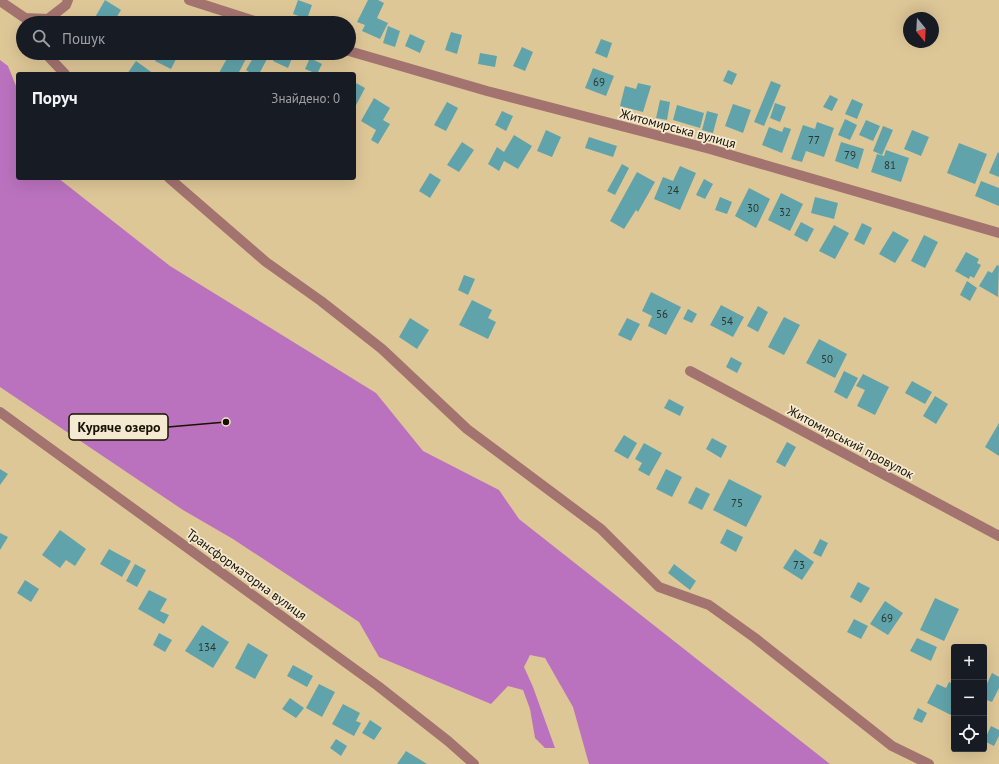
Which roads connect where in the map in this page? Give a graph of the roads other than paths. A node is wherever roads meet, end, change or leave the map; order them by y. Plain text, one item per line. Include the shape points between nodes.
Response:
1 (68, 0) edge
2 (189, 0) edge
3 (0, 1) edge
4 (22, 16) edge
5 (54, 16) edge
6 (239, 16) edge
7 (356, 53) edge
8 (52, 60) edge
9 (63, 72) edge
10 (171, 180) edge
11 (999, 233) edge
12 (690, 372) dead end
13 (0, 412) edge
14 (999, 536) edge
15 (474, 764) edge
16 (929, 764) edge

1 - 5 street
2 - 6 street
3 - 4 street
7 - 11 street, Житомирська вулиця via 487,92 710,149
8 - 9 street
10 - 16 street via 266,262 382,349 467,429 601,529 659,587 708,605 755,638 892,746
12 - 14 street, Житомирський провулок
13 - 15 street, Трансформаторна вулиця via 371,681

